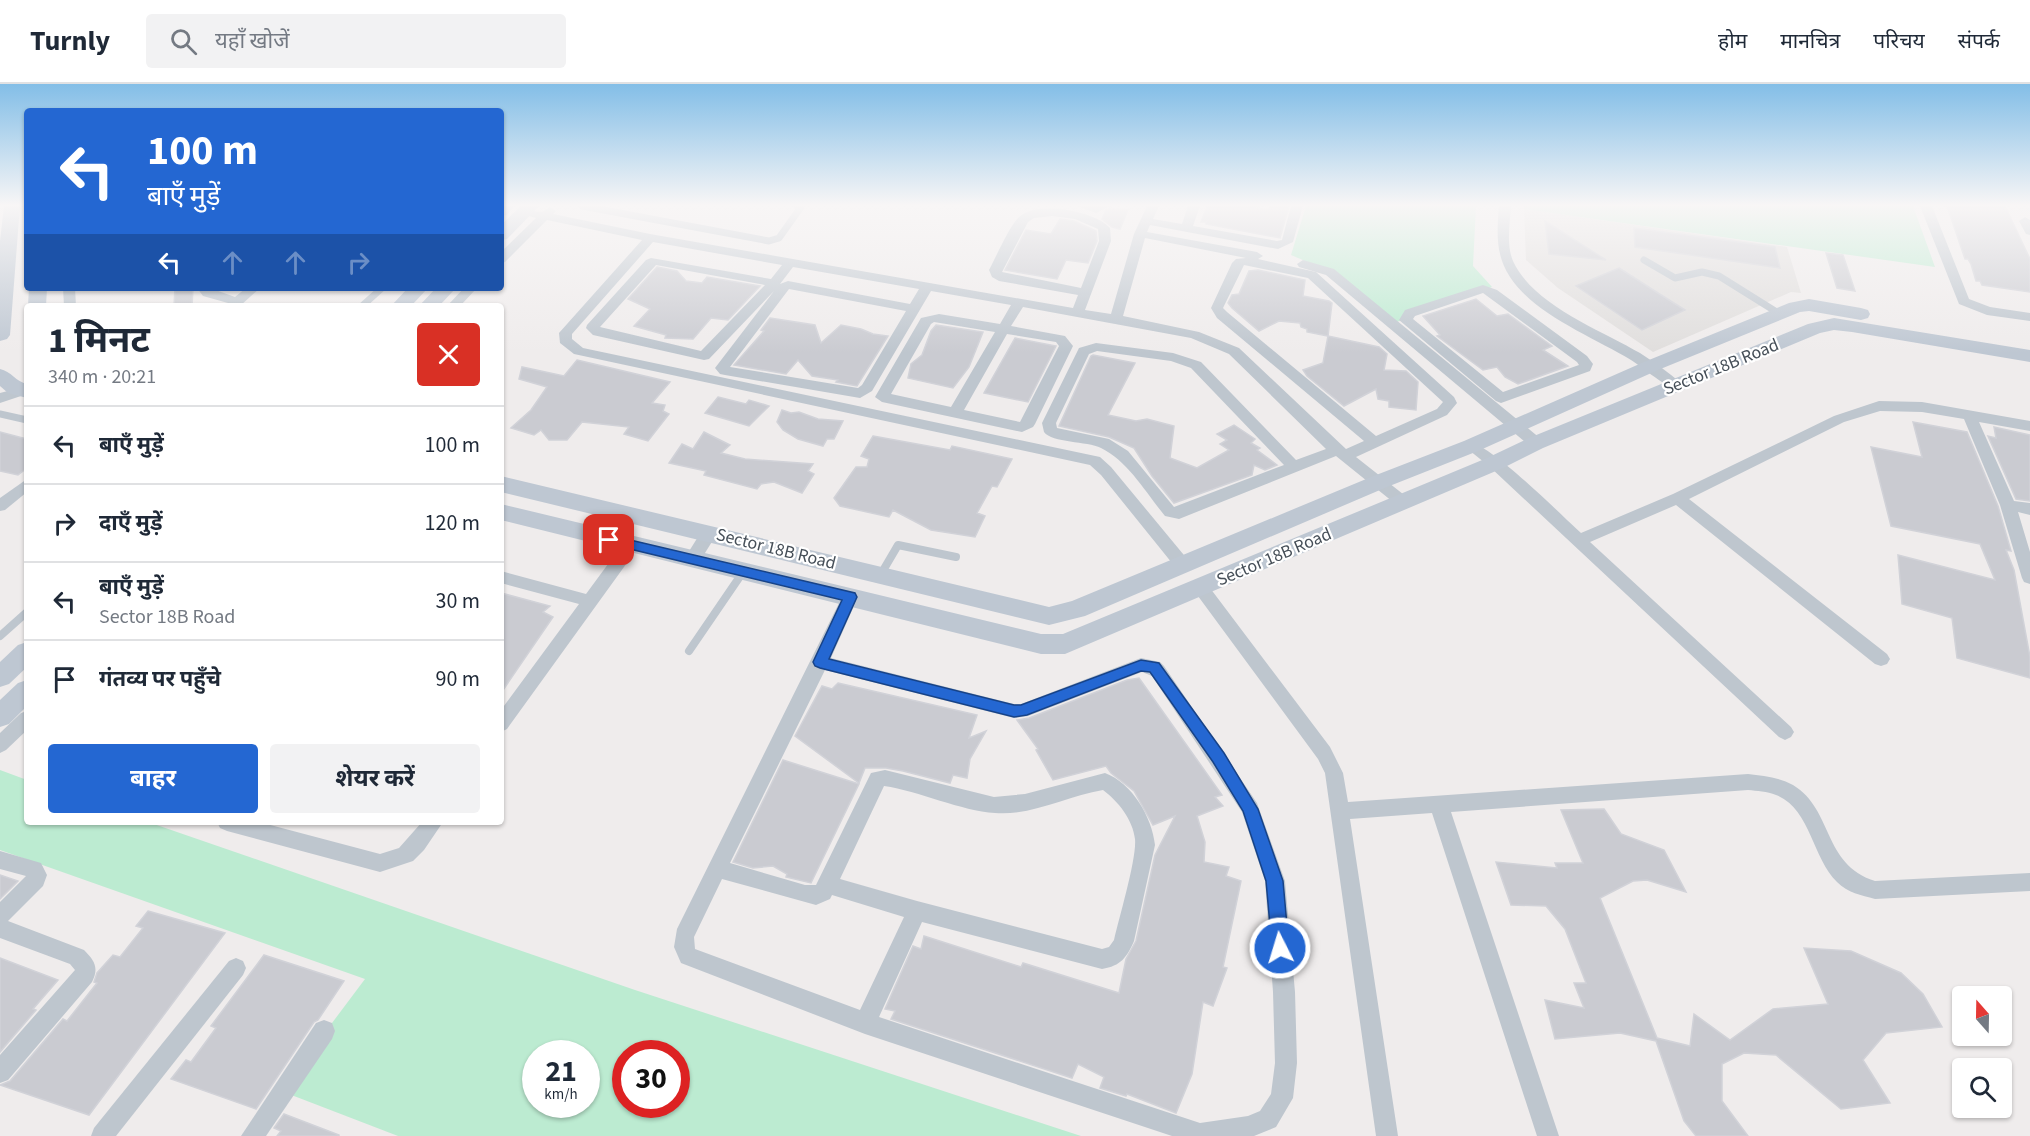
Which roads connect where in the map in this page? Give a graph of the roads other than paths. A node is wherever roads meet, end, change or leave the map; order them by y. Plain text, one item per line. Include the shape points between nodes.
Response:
1 (7, 255) edge
2 (634, 255) edge
3 (754, 255) edge
4 (1003, 255) edge
5 (1099, 255) edge
6 (1134, 255) edge
7 (1255, 255) edge
8 (1505, 255) edge
9 (1946, 255) edge
10 (759, 256) joint
11 (1644, 260) dead end
12 (790, 262) junction
13 (774, 283) junction
14 (927, 286) junction
15 (205, 291) edge
16 (250, 291) edge
17 (379, 291) edge
18 (416, 291) edge
19 (444, 291) edge
20 (468, 291) edge
21 (1085, 292) junction
22 (1019, 302) junction
23 (232, 303) edge
24 (236, 303) edge
25 (365, 303) edge
26 (403, 303) edge
27 (431, 303) edge
28 (456, 303) edge
29 (1550, 306) junction
30 (913, 309) junction
31 (1078, 312) junction
32 (1780, 314) junction
33 (1524, 315) junction
34 (2030, 317) edge
35 (1116, 319) junction
36 (1004, 329) junction
37 (0, 335) edge
38 (2030, 343) edge
39 (2030, 356) edge
40 (1651, 366) junction
41 (0, 375) edge
42 (1676, 386) junction
43 (24, 390) edge
44 (24, 392) edge
45 (0, 398) edge
46 (955, 413) junction
47 (0, 414) edge
48 (1969, 415) junction
49 (24, 419) edge
50 (1515, 425) junction
51 (2030, 426) edge
52 (1374, 442) junction
53 (1536, 443) junction
54 (1471, 446) junction
55 (1341, 453) junction
56 (1495, 463) junction
57 (1294, 467) junction
58 (1379, 482) junction
59 (504, 485) edge
60 (24, 486) edge
61 (1678, 498) junction
62 (1403, 502) junction
63 (2008, 505) junction
64 (0, 506) edge
65 (2030, 509) edge
66 (504, 513) edge
67 (709, 533) junction
68 (1578, 541) junction
69 (631, 545) junction
70 (956, 557) dead end
71 (692, 560) junction
72 (1182, 564) junction
73 (743, 572) junction
74 (881, 574) junction
75 (504, 578) edge
76 (2030, 578) edge
77 (1201, 588) junction
78 (850, 597) junction
79 (589, 601) junction
80 (24, 615) edge
81 (0, 636) edge
82 (689, 651) dead end
83 (24, 655) edge
84 (1881, 659) dead end
85 (820, 662) junction
86 (0, 677) edge
87 (24, 693) edge
88 (0, 716) edge
89 (504, 720) edge
90 (24, 721) edge
91 (1785, 732) dead end
92 (0, 744) edge
93 (1439, 806) junction
94 (1341, 811) junction
95 (238, 825) edge
96 (431, 825) edge
97 (0, 860) edge
98 (718, 869) junction
99 (2030, 882) edge
100 (827, 884) junction
101 (917, 911) junction
102 (0, 916) edge
103 (0, 928) edge
104 (236, 968) dead end
105 (864, 1023) junction
106 (324, 1031) dead end
107 (0, 1072) edge
108 (102, 1136) edge
109 (252, 1136) edge
110 (1387, 1136) edge
111 (1548, 1136) edge

1 - 37 street
2 - 72 street via 566,333 565,340 571,347 1095,461
3 - 10 street
4 - 21 street via 995,270 1003,278
5 - 21 street
6 - 35 street
7 - 50 street via 1330,272
8 - 29 street via 1522,285
9 - 34 street via 1964,301 1987,311
10 - 12 street
11 - 32 lane via 1675,278 1702,272 1719,276
12 - 13 street
12 - 14 street
13 - 13 street via 704,357 593,328 655,261
14 - 22 street
14 - 30 street
15 - 23 street
16 - 24 street
17 - 25 lane
18 - 26 street
19 - 27 street
20 - 28 street
21 - 31 street
22 - 31 street
22 - 36 street
29 - 33 street
29 - 40 street
30 - 30 street via 865,391 860,393 722,368 788,285
31 - 35 street
32 - 38 street, Sector 18B Road via 1796,308 1822,307
32 - 40 street, Sector 18B Road
33 - 33 street via 1483,289 1410,313 1406,318 1501,398 1585,368 1582,359
35 - 55 street via 1194,335 1234,351
36 - 46 street
36 - 46 street via 1060,339 1066,346 1028,424 1022,427
36 - 46 street via 939,318 926,321 881,395
39 - 42 street, Sector 18B Road via 1834,324 1815,328
40 - 42 street
40 - 50 street, Sector 18B Road
41 - 43 street
42 - 53 street, Sector 18B Road
44 - 45 street
47 - 49 lane
48 - 51 street
48 - 61 street via 1898,405 1865,410
48 - 63 street
50 - 53 street
50 - 54 street, Sector 18B Road
52 - 52 street via 1222,315 1217,308 1240,262 1312,275 1449,400 1442,412
52 - 55 street
53 - 56 street, Sector 18B Road
54 - 56 street
54 - 58 street, Sector 18B Road
55 - 57 street
55 - 58 street
56 - 62 street, Sector 18B Road
56 - 68 street
57 - 57 street via 1174,514 1123,454 1104,443 1051,432 1049,423 1088,348 1173,357 1196,365
58 - 62 street
58 - 72 street, Sector 18B Road
59 - 67 street, Sector 18B Road
60 - 64 street
61 - 68 street
61 - 84 street
62 - 77 street, Sector 18B Road
63 - 65 street
63 - 76 street
66 - 69 street, Sector 18B Road
67 - 71 street
67 - 74 street, Sector 18B Road
68 - 91 street
69 - 71 street, Sector 18B Road
69 - 79 street
70 - 74 lane via 898,545
71 - 73 street, Sector 18B Road
72 - 74 street, Sector 18B Road via 1077,609 1048,616
73 - 78 street, Sector 18B Road
73 - 82 lane
75 - 79 street
77 - 78 street, Sector 18B Road via 1065,644 1041,644
77 - 94 street via 1324,753 1334,773
78 - 85 street
79 - 89 street
80 - 81 lane
83 - 86 street
85 - 98 street
85 - 105 street via 1014,711 1141,665 1154,667 1250,809 1275,881 1286,1063 1282,1098 1268,1119 1248,1127 1200,1134
87 - 88 street
90 - 92 street
93 - 94 street
93 - 99 street via 1748,782 1774,785 1797,799 1836,866 1856,884 1875,890
93 - 111 street
94 - 110 street
95 - 96 street via 380,863 406,856
97 - 102 street via 34,869 37,875
98 - 100 street via 816,896
98 - 105 street via 684,936 688,956
100 - 101 street
100 - 101 street via 878,779 1009,806 1105,781 1119,792 1141,822 1145,845 1124,941 1120,952 1112,958 1102,959
101 - 105 street
103 - 107 street via 77,957 86,966 85,975
104 - 108 street
106 - 109 street

